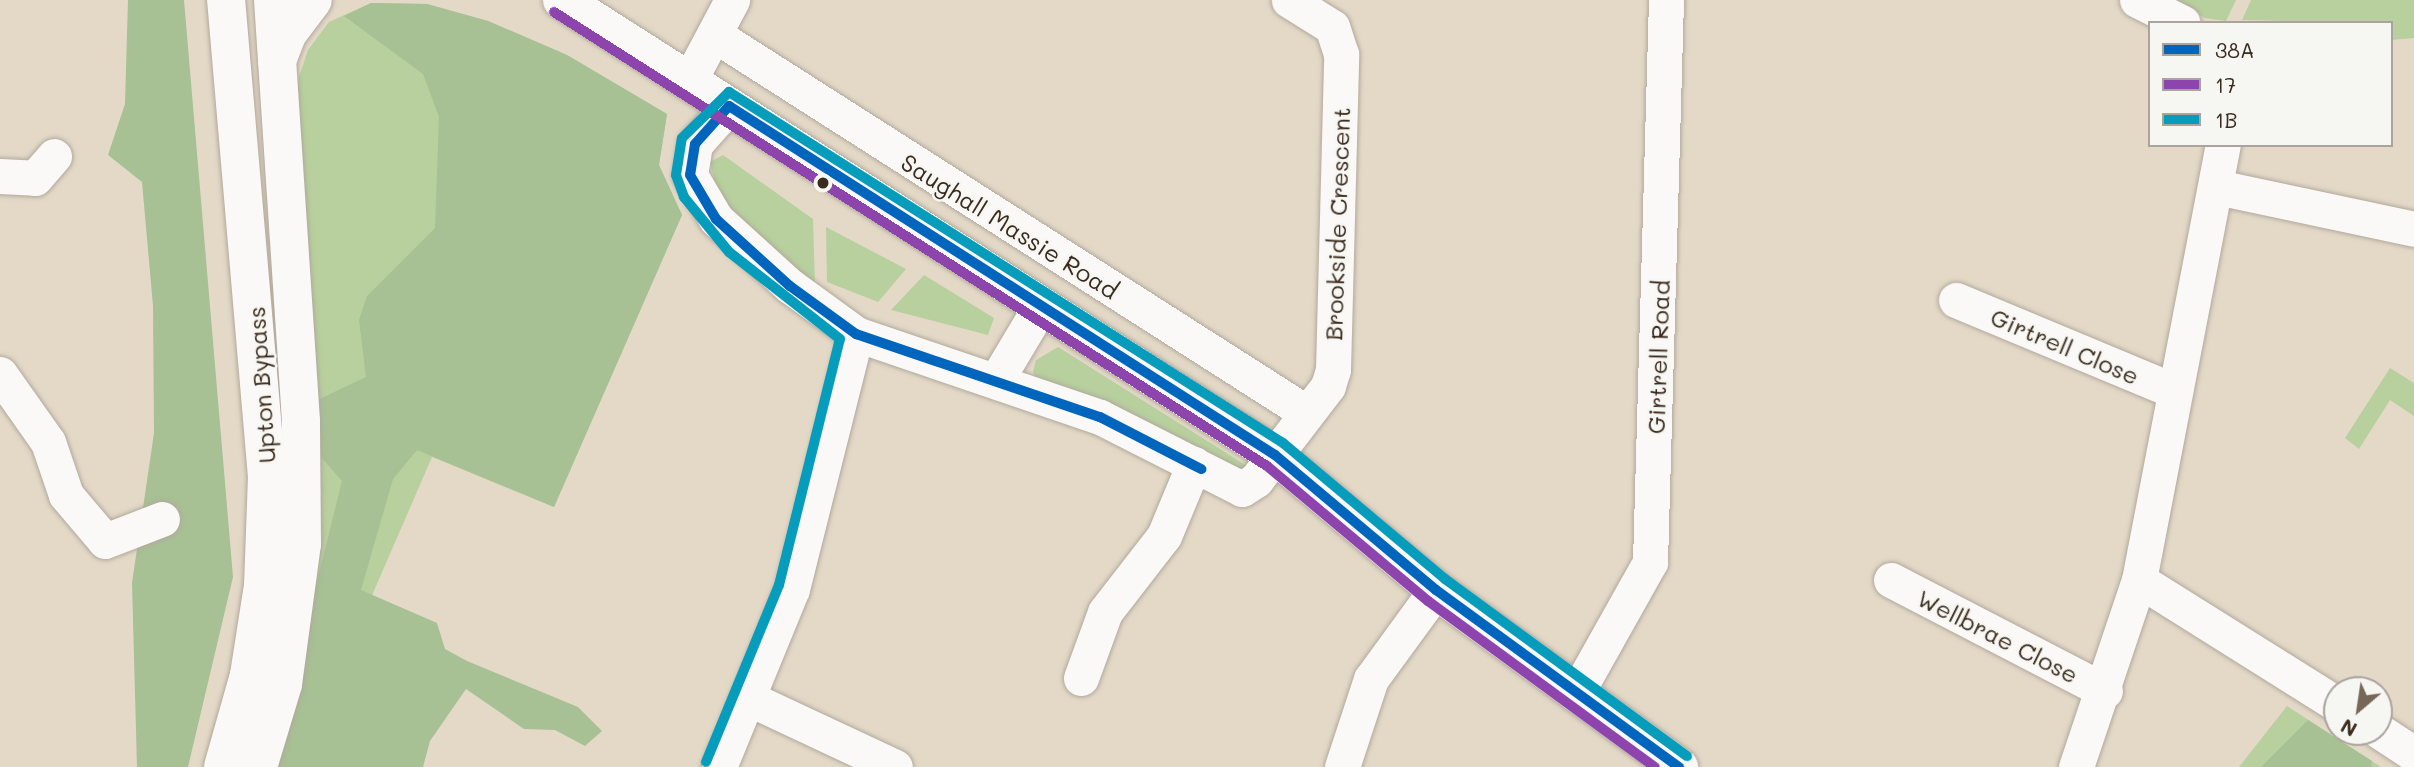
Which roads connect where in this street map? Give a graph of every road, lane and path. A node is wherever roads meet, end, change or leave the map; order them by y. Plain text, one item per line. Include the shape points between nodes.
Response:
1 (226, 0) edge
2 (251, 0) edge
3 (272, 0) edge
4 (313, 0) edge
5 (562, 0) edge
6 (732, 0) edge
7 (1289, 0) edge
8 (1666, 0) edge
9 (2137, 0) edge
10 (2179, 21) edge
11 (715, 35) junction
12 (276, 63) junction
13 (689, 81) junction
14 (729, 106) junction
15 (2223, 147) edge
16 (54, 156) dead end
17 (0, 176) edge
18 (2217, 187) junction
19 (2414, 229) edge
20 (251, 253) junction
21 (1956, 300) dead end
22 (1041, 307) junction
23 (856, 334) junction
24 (0, 374) edge
25 (997, 379) junction
26 (2175, 391) junction
27 (1307, 413) junction
28 (1275, 456) junction
29 (1194, 464) junction
30 (162, 519) dead end
31 (1891, 580) dead end
32 (2139, 580) junction
33 (1436, 590) junction
34 (1081, 678) dead end
35 (2105, 691) junction
36 (1576, 694) junction
37 (2323, 695) edge
38 (750, 699) junction
39 (2393, 740) edge
40 (2414, 754) edge
41 (223, 767) edge
42 (258, 767) edge
43 (719, 767) edge
44 (895, 767) edge
45 (1342, 767) edge
46 (1679, 767) edge
47 (2076, 767) edge

1 - 20 main road, Upton Bypass
2 - 20 main road
3 - 12 main road, Upton Bypass
4 - 12 main road via 288,33
5 - 13 main road, Saughall Massie Road
6 - 11 street
7 - 27 street, Brookside Crescent via 1332,26 1341,54 1333,370
8 - 36 street, Girtrell Road via 1650,562
9 - 10 street
11 - 13 street
11 - 27 street, Saughall Massie Road
12 - 42 main road, Upton Bypass via 301,421 302,544 283,684
13 - 14 main road, Saughall Massie Road
14 - 22 main road, Saughall Massie Road
14 - 23 street via 695,144 690,175 697,192 739,242
15 - 18 street
16 - 17 street via 35,178
18 - 19 street
18 - 26 street
20 - 41 main road, Upton Bypass via 267,477 262,586 249,675
21 - 26 street, Girtrell Close
22 - 25 street
22 - 28 main road, Saughall Massie Road
23 - 25 street
23 - 38 street via 792,589
24 - 30 street via 48,442 66,495 106,541
25 - 29 street via 1100,417
26 - 32 street
27 - 28 street, Brookside Crescent
28 - 29 street via 1242,489
28 - 33 main road, Saughall Massie Road
29 - 34 street via 1164,536 1105,612
31 - 35 street, Wellbrae Close
32 - 35 street
32 - 37 street
33 - 36 main road, Saughall Massie Road
33 - 45 street via 1371,680
35 - 47 street
36 - 46 main road, Saughall Massie Road
38 - 43 street
38 - 44 street
39 - 40 street

